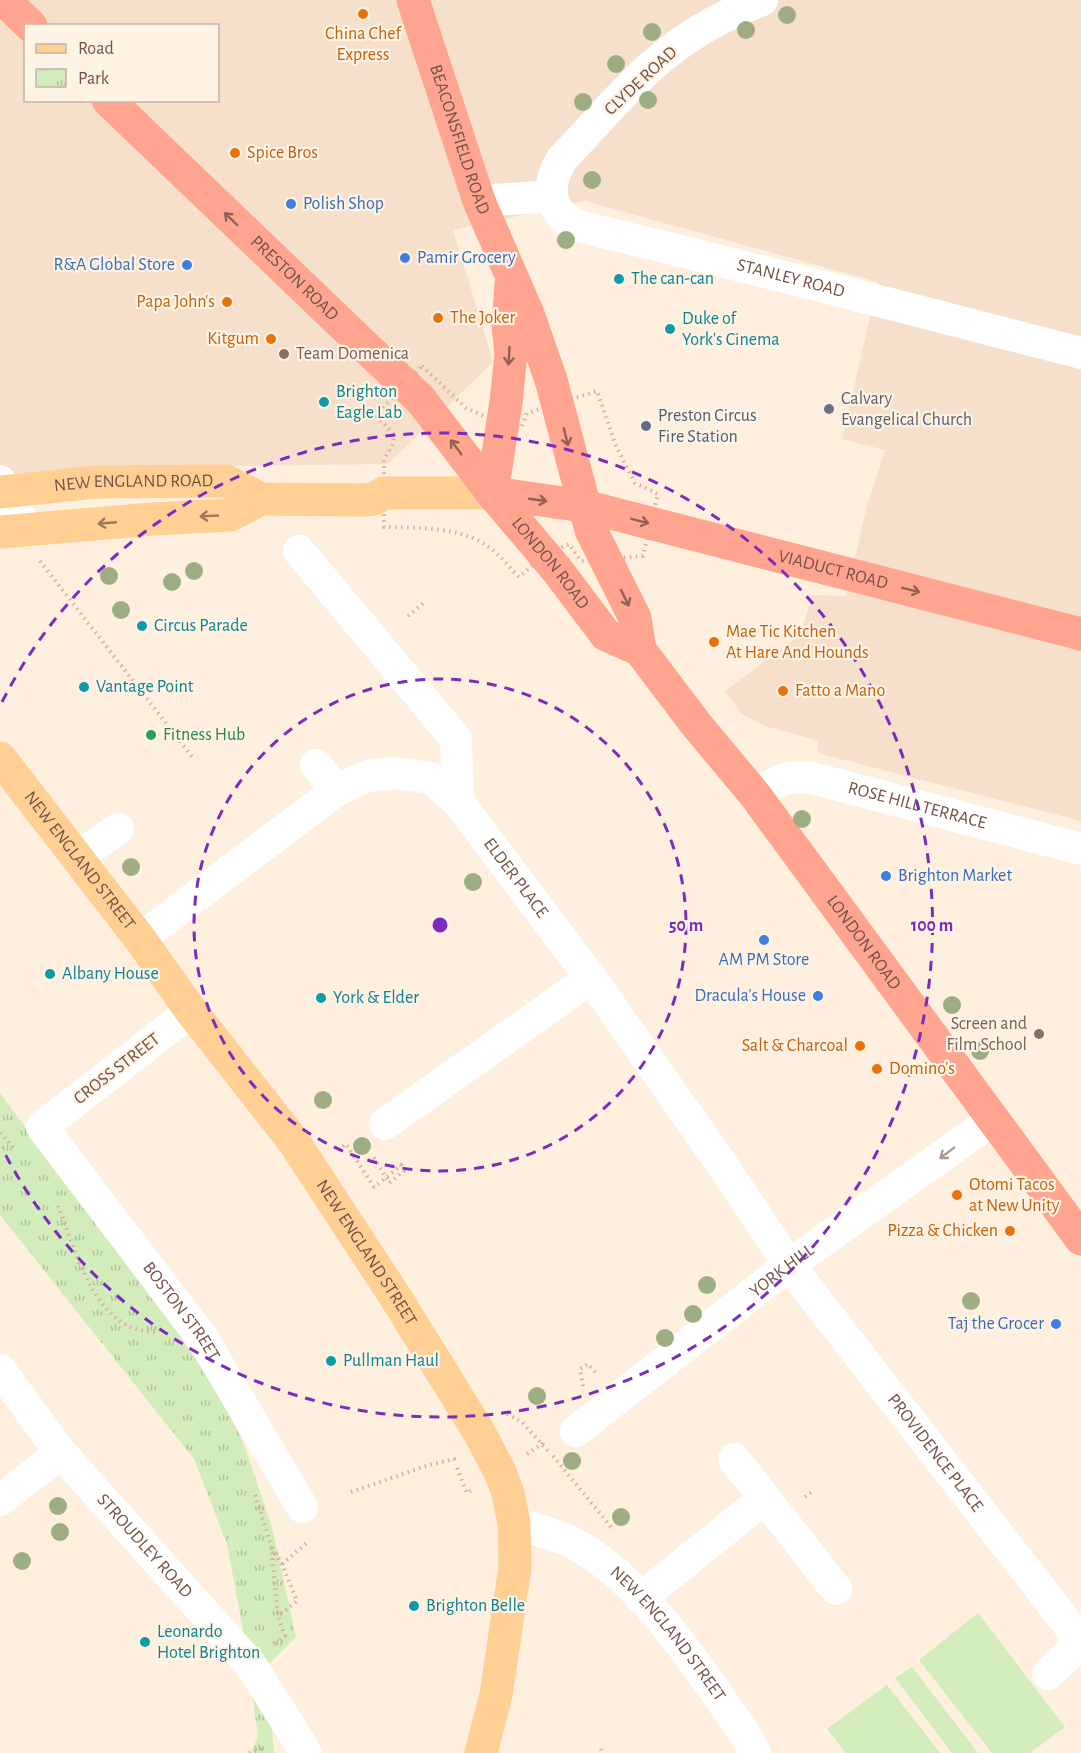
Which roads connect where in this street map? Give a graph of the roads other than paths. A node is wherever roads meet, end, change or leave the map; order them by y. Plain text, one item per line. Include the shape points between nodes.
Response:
1 (4, 0) edge
2 (413, 0) edge
3 (754, 2) edge
4 (29, 24) edge
5 (110, 102) edge
6 (552, 196) junction
7 (479, 201) junction
8 (512, 277) junction
9 (1081, 353) edge
10 (2, 488) edge
11 (492, 493) junction
12 (261, 499) junction
13 (584, 506) junction
14 (20, 538) edge
15 (299, 551) dead end
16 (1081, 634) edge
17 (640, 650) junction
18 (0, 758) edge
19 (316, 765) dead end
20 (337, 790) junction
21 (754, 795) junction
22 (458, 802) junction
23 (118, 829) dead end
24 (1081, 849) edge
25 (76, 858) junction
26 (140, 939) junction
27 (591, 978) junction
28 (192, 1011) junction
29 (994, 1119) junction
30 (385, 1124) dead end
31 (42, 1127) joint
32 (1081, 1239) edge
33 (789, 1265) junction
34 (0, 1370) edge
35 (576, 1431) dead end
36 (61, 1453) junction
37 (734, 1459) dead end
38 (765, 1498) junction
39 (0, 1500) edge
40 (302, 1507) dead end
41 (514, 1523) junction
42 (836, 1589) dead end
43 (641, 1598) junction
44 (1081, 1642) edge
45 (1048, 1674) dead end
46 (306, 1753) edge
47 (481, 1753) edge
48 (754, 1753) edge

1 - 4 highway
2 - 7 highway, BEACONSFIELD ROAD
3 - 6 street, CLYDE ROAD via 702,29 666,54 627,90 562,159 553,177
11 -> 5 highway, PRESTON ROAD via 421,400
6 - 7 street
6 - 9 street, STANLEY ROAD via 562,215 578,226
7 - 8 highway, BEACONSFIELD ROAD
8 -> 11 highway, BEACONSFIELD ROAD via 508,324 511,354
8 -> 13 highway, BEACONSFIELD ROAD via 551,380
10 - 12 main road, NEW ENGLAND ROAD via 94,482 226,481
10 - 14 street
11 - 12 main road, NEW ENGLAND ROAD via 384,493 364,500
11 -> 13 highway, VIADUCT ROAD
11 - 17 highway, LONDON ROAD via 606,635
12 -> 14 main road, NEW ENGLAND ROAD via 230,515 152,519
13 -> 16 highway, VIADUCT ROAD
13 -> 17 highway, LONDON ROAD via 591,530 634,618
15 - 22 street via 456,739
17 - 21 highway, LONDON ROAD
18 - 25 main road, NEW ENGLAND STREET
19 - 20 street
20 - 22 street, ELDER PLACE via 368,776 394,773 431,778
20 - 26 street, ELDER PLACE
21 - 24 street, ROSE HILL TERRACE via 792,776 812,778
21 - 29 highway, LONDON ROAD
22 - 27 street, ELDER PLACE
23 - 25 street
25 - 26 main road, NEW ENGLAND STREET
26 - 28 main road, NEW ENGLAND STREET
27 - 30 street
27 - 33 street, ELDER PLACE
28 - 31 street, CROSS STREET
28 - 41 main road, NEW ENGLAND STREET via 312,1167 466,1412 500,1472
29 - 32 highway, LONDON ROAD
29 -> 33 street, YORK HILL
31 - 40 street, BOSTON STREET via 203,1339
33 - 35 street, YORK HILL
33 - 44 street, PROVIDENCE PLACE
34 - 36 street, STROUDLEY ROAD
36 - 39 street
36 - 46 street, STROUDLEY ROAD via 251,1665
37 - 38 street
38 - 42 street
38 - 43 street
41 - 43 street, NEW ENGLAND STREET via 570,1542 610,1569
41 - 47 main road via 511,1597 496,1695
43 - 48 street, NEW ENGLAND STREET via 689,1653
44 - 45 street

